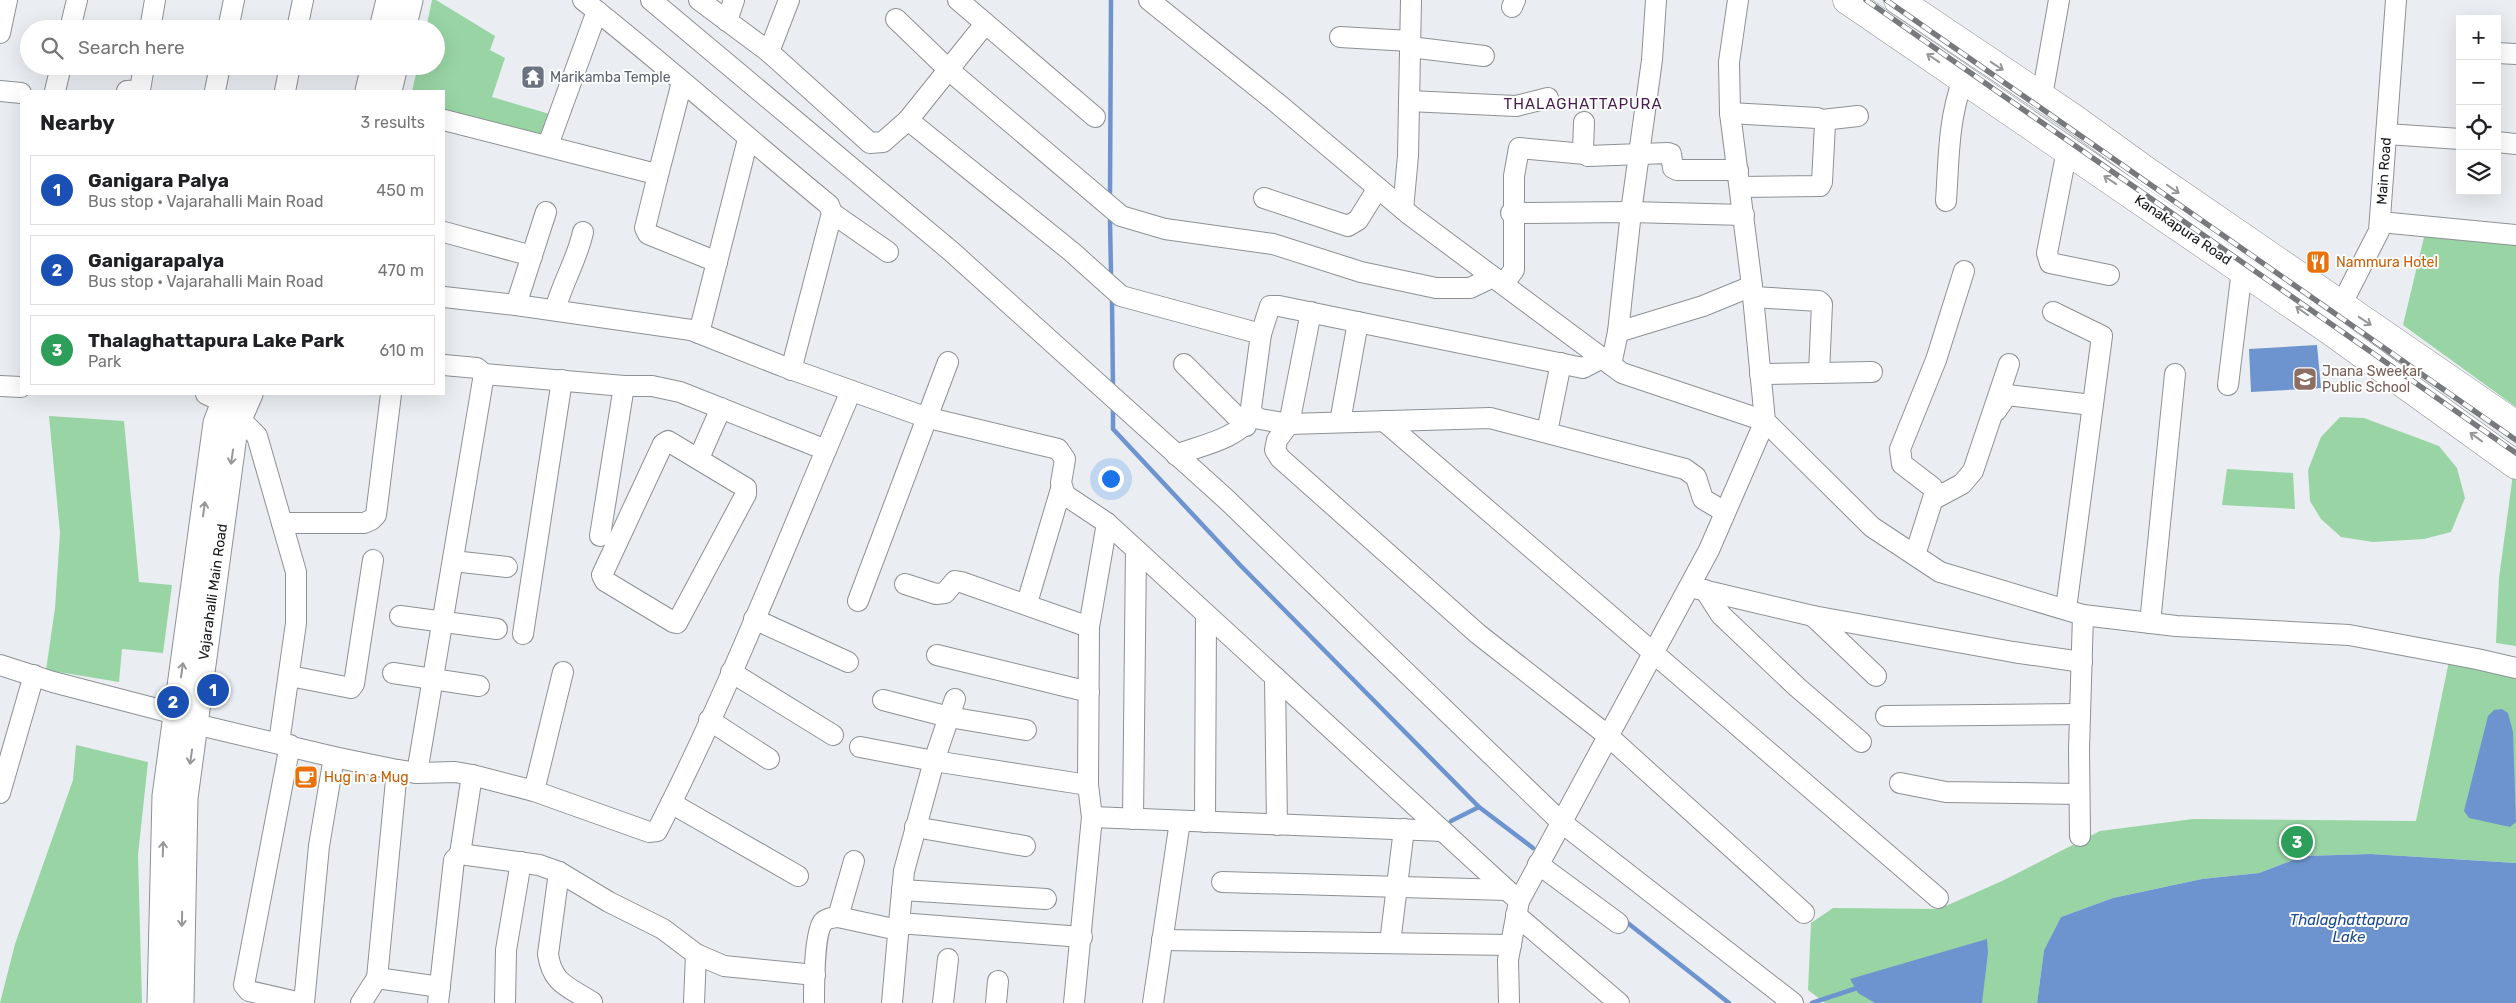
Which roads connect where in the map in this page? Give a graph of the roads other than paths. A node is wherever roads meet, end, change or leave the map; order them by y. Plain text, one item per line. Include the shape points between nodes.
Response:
1 (7, 0) edge
2 (77, 0) edge
3 (155, 0) edge
4 (234, 0) edge
5 (303, 0) edge
6 (389, 0) edge
7 (410, 0) edge
8 (651, 0) edge
9 (699, 0) edge
10 (734, 0) edge
11 (789, 0) edge
12 (958, 0) edge
13 (1149, 0) edge
14 (1411, 0) edge
15 (1656, 0) edge
16 (1738, 0) edge
17 (1847, 0) edge
18 (2059, 0) edge
19 (2396, 0) edge
20 (1904, 2) edge
21 (590, 6) edge
22 (896, 19) dead end
23 (72, 20) edge
24 (152, 20) edge
25 (230, 20) edge
26 (299, 20) edge
27 (384, 20) edge
28 (405, 20) edge
29 (727, 21) junction
30 (985, 24) junction
31 (0, 33) edge
32 (1340, 37) dead end
33 (1410, 44) junction
34 (769, 52) junction
35 (2501, 54) edge
36 (2516, 54) edge
37 (1484, 56) dead end
38 (950, 71) junction
39 (59, 75) edge
40 (142, 75) edge
41 (218, 75) edge
42 (288, 75) edge
43 (372, 75) edge
44 (393, 75) edge
45 (1963, 79) junction
46 (682, 82) junction
47 (0, 90) edge
48 (55, 90) edge
49 (138, 90) edge
50 (215, 90) edge
51 (285, 90) edge
52 (368, 90) edge
53 (389, 90) edge
54 (20, 94) edge
55 (2042, 96) junction
56 (1548, 98) dead end
57 (1409, 101) junction
58 (833, 110) junction
59 (1730, 113) junction
60 (1858, 116) dead end
61 (1095, 117) dead end
62 (445, 120) edge
63 (908, 120) junction
64 (1822, 120) junction
65 (1584, 122) dead end
66 (2387, 134) junction
67 (811, 135) junction
68 (748, 139) junction
69 (2456, 140) edge
70 (2501, 142) edge
71 (2516, 144) edge
72 (548, 145) junction
73 (2067, 150) junction
74 (1585, 154) junction
75 (1639, 155) junction
76 (1739, 178) junction
77 (657, 179) junction
78 (1378, 188) junction
79 (1264, 198) dead end
80 (1946, 201) dead end
81 (1403, 209) junction
82 (546, 212) dead end
83 (1631, 212) junction
84 (832, 213) junction
85 (1512, 213) junction
86 (1744, 215) junction
87 (2380, 222) junction
88 (445, 232) edge
89 (583, 232) dead end
90 (2516, 235) edge
91 (888, 252) dead end
92 (532, 256) junction
93 (717, 262) junction
94 (2242, 270) junction
95 (1964, 271) dead end
96 (2110, 275) dead end
97 (1498, 280) junction
98 (1752, 292) junction
99 (445, 297) edge
100 (516, 305) junction
101 (2341, 305) junction
102 (555, 310) junction
103 (1311, 312) junction
104 (2053, 312) dead end
105 (1358, 322) junction
106 (2329, 330) junction
107 (1618, 332) junction
108 (699, 333) junction
109 (1261, 334) junction
110 (1606, 361) junction
111 (948, 362) dead end
112 (1561, 363) junction
113 (1184, 364) dead end
114 (2009, 364) dead end
115 (445, 365) edge
116 (791, 370) junction
117 (1872, 372) dead end
118 (1819, 373) junction
119 (484, 374) junction
120 (1760, 374) junction
121 (2174, 374) dead end
122 (562, 380) junction
123 (2228, 385) dead end
124 (0, 386) edge
125 (624, 386) junction
126 (20, 387) edge
127 (851, 391) junction
128 (247, 395) edge
129 (391, 395) edge
130 (224, 402) edge
131 (2092, 405) junction
132 (721, 408) junction
133 (1992, 415) junction
134 (926, 417) junction
135 (1250, 420) junction
136 (1384, 421) junction
137 (1765, 421) junction
138 (1340, 422) junction
139 (1289, 424) junction
140 (2516, 425) edge
141 (1547, 432) junction
142 (826, 450) junction
143 (1176, 454) junction
144 (699, 458) junction
145 (2516, 465) edge
146 (1061, 489) junction
147 (1934, 499) junction
148 (1725, 512) junction
149 (282, 523) junction
150 (1107, 523) junction
151 (600, 536) dead end
152 (1136, 550) junction
153 (1915, 555) junction
154 (373, 560) dead end
155 (453, 561) junction
156 (507, 567) dead end
157 (905, 584) dead end
158 (1697, 589) junction
159 (858, 601) dead end
160 (1027, 604) junction
161 (2074, 612) junction
162 (1206, 614) junction
163 (400, 616) dead end
164 (1813, 616) junction
165 (754, 619) junction
166 (442, 622) junction
167 (2150, 623) junction
168 (1090, 627) junction
169 (497, 629) dead end
170 (523, 634) dead end
171 (1655, 654) junction
172 (937, 655) dead end
173 (848, 662) dead end
174 (2082, 662) junction
175 (0, 665) edge
176 (2516, 668) edge
177 (563, 672) dead end
178 (731, 672) junction
179 (393, 673) dead end
180 (34, 676) junction
181 (290, 676) junction
182 (1876, 676) dead end
183 (1275, 677) junction
184 (432, 678) junction
185 (479, 686) dead end
186 (1089, 692) junction
187 (883, 700) dead end
188 (952, 708) junction
189 (2080, 714) junction
190 (1886, 716) dead end
191 (186, 719) junction
192 (709, 720) junction
193 (1026, 730) dead end
194 (833, 735) dead end
195 (1607, 735) junction
196 (1861, 742) dead end
197 (285, 744) junction
198 (860, 747) dead end
199 (6, 749) edge
200 (334, 757) junction
201 (770, 759) dead end
202 (934, 761) junction
203 (407, 772) junction
204 (472, 775) junction
205 (1900, 783) dead end
206 (1088, 785) junction
207 (534, 791) junction
208 (0, 793) edge
209 (2079, 794) junction
210 (671, 803) junction
211 (1092, 818) junction
212 (1133, 819) junction
213 (1180, 821) junction
214 (1205, 822) junction
215 (1561, 822) junction
216 (1277, 825) junction
217 (915, 828) junction
218 (1404, 829) junction
219 (1443, 831) junction
220 (2080, 836) dead end
221 (1025, 846) dead end
222 (460, 854) junction
223 (854, 861) dead end
224 (521, 862) junction
225 (1538, 864) junction
226 (559, 872) junction
227 (798, 876) dead end
228 (1222, 882) dead end
229 (1397, 888) junction
230 (902, 890) junction
231 (1938, 898) dead end
232 (1046, 899) dead end
233 (1514, 902) junction
234 (1804, 913) dead end
235 (838, 918) junction
236 (1618, 923) dead end
237 (898, 927) junction
238 (1082, 937) junction
239 (1162, 940) junction
240 (1390, 944) junction
241 (1510, 945) junction
242 (696, 954) junction
243 (948, 959) dead end
244 (815, 975) junction
245 (377, 978) junction
246 (998, 981) dead end
247 (439, 995) edge
248 (592, 1002) dead end
249 (160, 1003) edge
250 (180, 1003) edge
251 (303, 1003) edge
252 (361, 1003) edge
253 (505, 1003) edge
254 (694, 1003) edge
255 (814, 1003) edge
256 (892, 1003) edge
257 (943, 1003) edge
258 (996, 1003) edge
259 (1074, 1003) edge
260 (1153, 1003) edge
261 (1509, 1003) edge
262 (1619, 1003) edge
263 (1793, 1003) edge

1 - 31 street
2 - 23 street
3 - 24 street
4 - 25 street
5 - 26 street
6 - 27 main road
7 - 28 main road
8 - 67 street
9 - 29 street
10 - 29 street
11 - 34 street
12 - 30 street
13 - 78 street
14 - 33 street
15 - 75 street via 1652,60
16 - 59 street via 1728,62
45 -> 17 highway, Kanakapura Road
18 - 55 street
19 - 66 street, Main Road
20 -> 55 highway, Kanakapura Road
21 - 46 street
21 - 72 street
22 - 38 street
29 - 34 street
30 - 38 street
30 - 61 street
32 - 33 street
33 - 37 street
33 - 57 street
34 - 58 street
35 - 36 street
38 - 63 street
38 - 97 street via 1121,216 1165,229 1273,244 1361,272 1436,288 1470,288
39 - 48 street
40 - 49 street
41 - 50 street
42 - 51 street
43 - 52 main road
44 - 53 main road
45 - 73 highway, Kanakapura Road
45 - 80 street via 1950,124
46 - 68 street
46 - 77 street
47 - 54 street
55 -> 101 highway, Kanakapura Road
56 - 57 street via 1516,106
57 - 81 street
58 - 63 street via 870,143 876,144 883,142
58 - 67 street
59 - 64 street
59 - 76 street
60 - 64 street
62 - 72 street
63 - 109 street via 1072,252 1121,296
64 - 76 street via 1825,124 1820,186
65 - 74 street
66 - 69 street
66 - 87 street, Main Road
67 - 143 street via 952,252
68 - 84 street via 829,204
68 - 93 street
70 - 71 street
72 - 77 street via 652,172
94 -> 73 highway, Kanakapura Road
73 - 96 street via 2047,253 2050,263
74 - 75 street
74 - 85 street via 1519,148
75 - 76 street via 1671,154 1673,168 1677,170
75 - 83 street
76 - 86 street
77 - 93 street via 645,228 648,234
78 - 79 street via 1358,220 1348,226
78 - 81 street
81 - 97 street
82 - 92 street
83 - 85 street
83 - 86 street
83 - 107 street
84 - 91 street
84 - 116 street
85 - 97 street via 1514,270
86 - 98 street
87 - 90 street
87 - 101 street, Main Road via 2379,231
88 - 92 street
89 - 102 street via 579,252 566,276
92 - 100 street
93 - 108 street
106 -> 94 highway, Kanakapura Road
94 - 123 street
95 - 147 street via 1936,360 1900,449 1902,464 1932,487
97 - 110 street
98 - 107 street
98 - 118 street via 1822,304
98 - 120 street
99 - 100 street
100 - 102 street
101 - 106 street, Main Road
101 -> 140 highway, Kanakapura Road
102 - 108 street
103 - 105 street
103 - 109 street via 1270,306
103 - 139 street
104 - 131 street via 2102,336
105 - 112 street
105 - 138 street
145 -> 106 highway, Kanakapura Road
107 - 110 street
108 - 116 street
109 - 135 street
110 - 112 street via 1582,368
110 - 137 street via 1622,373
111 - 134 street
112 - 141 street
113 - 135 street
114 - 133 street
115 - 119 street via 477,368
116 - 127 street
117 - 118 street
118 - 120 street
119 - 122 street
119 - 155 street
120 - 137 street
121 - 167 street
122 - 125 street
122 - 170 street
124 - 126 street
125 - 132 street via 652,386 680,392
125 - 151 street
127 - 134 street
127 - 142 street
128 - 130 main road, Vajarahalli Main Road
129 - 149 street via 376,515 364,523
130 - 149 street via 257,436
130 - 191 main road, Vajarahalli Main Road via 235,428
131 - 133 street via 2007,395
131 - 161 street
132 - 142 street
132 - 144 street
133 - 147 street via 1968,479
134 - 146 street via 1058,449 1065,459
134 - 159 street
135 - 139 street
135 - 143 street via 1224,437
136 - 138 street
136 - 141 street via 1490,418
136 - 171 street
137 - 148 street
137 - 153 street via 1872,527
138 - 139 street
139 - 195 street via 1277,440 1275,450 1280,458 1478,634
141 - 148 street via 1685,469 1696,477 1704,499
142 - 165 street
143 - 215 street
144 - 144 street via 668,441 663,444 602,575 604,581 675,623 679,622 746,492 745,486
146 - 150 street
146 - 160 street
147 - 153 street
148 - 158 street
149 - 181 street via 296,572 297,590
150 - 152 street
150 - 168 street
152 - 162 street
152 - 212 street
153 - 161 street via 1940,572
154 - 181 street via 354,684 351,688
155 - 156 street
155 - 166 street
157 - 160 street via 936,594 944,593 955,581
158 - 164 street
158 - 171 street
158 - 196 street via 1726,620
160 - 168 street
161 - 167 street
161 - 174 street
162 - 183 street
162 - 214 street
163 - 166 street
164 - 174 street
164 - 182 street
165 - 173 street
165 - 178 street
166 - 169 street
166 - 184 street
167 - 176 street via 2349,635
168 - 186 street
171 - 195 street
171 - 231 street
172 - 186 street
174 - 189 street
175 - 180 street
177 - 207 street
178 - 192 street
178 - 194 street
179 - 184 street
180 - 191 street
180 - 199 street
181 - 197 street
183 - 216 street
183 - 219 street
184 - 185 street
184 - 203 street
186 - 206 street
187 - 188 street
188 - 193 street
188 - 202 street
189 - 190 street
189 - 209 street
191 - 197 street
249 -> 191 main road, Vajarahalli Main Road via 165,796
191 -> 250 main road, Vajarahalli Main Road
192 - 201 street
192 - 210 street
195 - 215 street
195 - 234 street
197 - 200 street
197 - 251 street via 244,985 249,991
198 - 202 street
199 - 208 street
200 - 203 street
200 - 251 street via 319,846
202 - 206 street
202 - 217 street
203 - 204 street
203 - 245 street
204 - 207 street
204 - 222 street
205 - 209 street via 1946,792
206 - 211 street
207 - 210 street via 649,832 656,831
209 - 220 street
210 - 227 street
211 - 212 street
211 - 238 street
212 - 213 street
213 - 214 street
213 - 239 street
214 - 216 street
215 - 225 street
215 - 263 street
216 - 218 street
217 - 221 street
217 - 230 street
218 - 219 street
218 - 229 street
219 - 233 street
222 - 224 street
222 - 247 street via 454,860
223 - 235 street
224 - 226 street
224 - 253 street via 506,950
225 - 233 street
225 - 236 street
226 - 242 street via 663,929
226 - 248 street via 548,954 550,967 554,977
228 - 229 street
229 - 233 street
229 - 240 street
230 - 232 street
230 - 237 street
233 - 241 street
233 - 262 street
235 - 237 street
235 - 244 street via 828,918 822,923
237 - 238 street
237 - 256 street
238 - 259 street
239 - 240 street
239 - 260 street
240 - 241 street
241 - 261 street
242 - 244 street via 724,966
242 - 254 street
243 - 257 street
244 - 255 street
245 - 247 street
245 - 252 street
246 - 258 street

